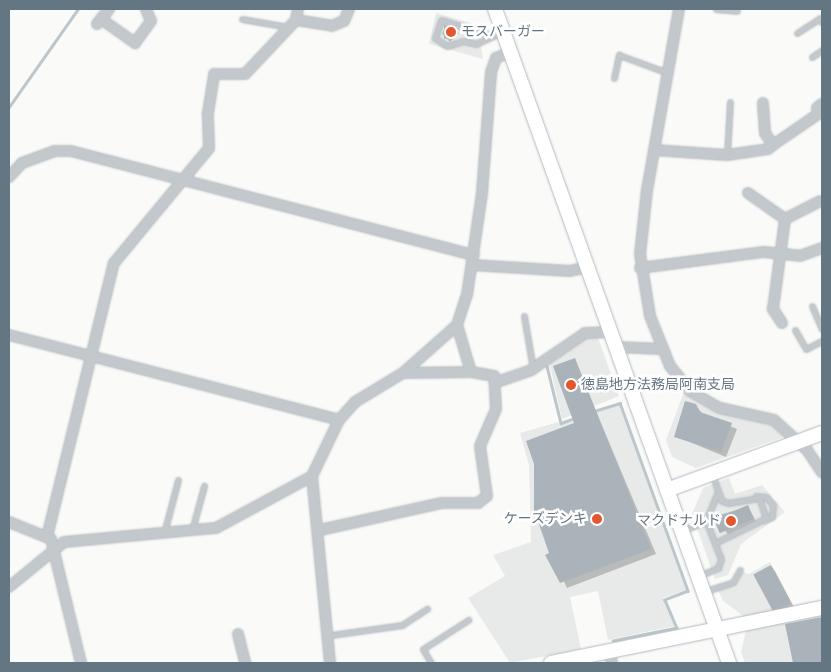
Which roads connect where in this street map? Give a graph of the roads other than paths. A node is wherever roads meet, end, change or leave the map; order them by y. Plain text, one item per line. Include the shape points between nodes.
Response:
1 (109, 9) edge
2 (146, 9) edge
3 (298, 9) edge
4 (349, 9) edge
5 (495, 9) edge
6 (679, 9) edge
7 (716, 9) edge
8 (737, 11) dead end
9 (242, 19) dead end
10 (821, 19) edge
11 (292, 24) junction
12 (798, 33) dead end
13 (498, 34) junction
14 (822, 50) edge
15 (510, 52) junction
16 (812, 57) dead end
17 (668, 73) junction
18 (614, 78) dead end
19 (730, 102) dead end
20 (762, 103) dead end
21 (822, 104) edge
22 (773, 145) junction
23 (654, 150) junction
24 (727, 155) junction
25 (9, 177) edge
26 (183, 178) junction
27 (748, 193) dead end
28 (820, 201) dead end
29 (785, 219) junction
30 (822, 248) edge
31 (778, 254) junction
32 (473, 260) junction
33 (587, 267) junction
34 (640, 268) junction
35 (812, 306) dead end
36 (524, 316) dead end
37 (782, 323) dead end
38 (457, 325) junction
39 (822, 329) edge
40 (794, 330) dead end
41 (610, 332) junction
42 (9, 335) edge
43 (822, 341) edge
44 (616, 347) junction
45 (662, 349) junction
46 (92, 356) junction
47 (533, 369) junction
48 (471, 372) junction
49 (403, 373) junction
50 (497, 382) junction
51 (339, 420) junction
52 (822, 434) edge
53 (800, 441) junction
54 (822, 472) edge
55 (712, 474) junction
56 (312, 476) junction
57 (178, 480) dead end
58 (204, 486) dead end
59 (667, 490) junction
60 (718, 491) junction
61 (756, 496) junction
62 (706, 521) junction
63 (9, 522) edge
64 (760, 522) junction
65 (192, 530) junction
66 (320, 530) junction
67 (681, 531) junction
68 (164, 533) junction
69 (47, 537) junction
70 (715, 543) junction
71 (54, 546) junction
72 (740, 570) dead end
73 (698, 576) junction
74 (9, 587) edge
75 (703, 592) junction
76 (822, 608) edge
77 (428, 609) dead end
78 (468, 620) dead end
79 (716, 628) junction
80 (238, 634) dead end
81 (331, 635) junction
82 (610, 656) edge
83 (81, 663) edge
84 (244, 663) edge
85 (330, 663) edge
86 (431, 663) edge
87 (551, 663) edge
88 (729, 663) edge

1 - 2 street via 99,22 135,43 151,21
3 - 11 street
4 - 11 street via 344,21 332,26
5 - 13 street
6 - 17 street
7 - 8 lane
9 - 11 lane
10 - 12 lane
11 - 26 street via 245,74 214,74 208,114 211,143
13 - 13 lane via 464,24 438,22 438,43 447,46 463,41 476,44
13 - 15 street
14 - 16 lane
15 - 32 street via 496,58 491,72
15 - 33 street
17 - 18 lane via 619,55
17 - 23 street
19 - 24 lane
20 - 22 street via 765,133
21 - 22 street via 817,108 818,114
22 - 24 street
23 - 24 street
23 - 34 street
25 - 26 street via 22,163 63,151
26 - 32 street
26 - 46 street via 120,251
27 - 29 street
28 - 29 street
29 - 31 street
30 - 31 street via 800,256
31 - 34 street via 688,259
31 - 37 street via 773,309
32 - 33 street via 570,271
32 - 38 street
33 - 41 street
34 - 45 street
35 - 39 lane
36 - 47 lane
38 - 48 street
38 - 49 street
40 - 43 lane via 806,349
41 - 44 street
41 - 47 street via 585,333
42 - 46 street
44 - 45 street
44 - 59 street
45 - 53 street via 690,391 701,400 774,420
46 - 51 street
46 - 69 street
47 - 50 street
48 - 49 street
48 - 50 street via 484,372
49 - 51 street via 370,389
50 - 66 street via 494,418 480,446 487,489 484,500 442,503
51 - 56 street
52 - 53 street
53 - 54 street
53 - 55 street
55 - 59 street
55 - 60 lane
56 - 65 street via 225,525
56 - 66 street
57 - 68 lane
58 - 65 lane
59 - 67 street
60 - 61 lane via 722,501 729,503
60 - 62 lane
61 - 64 lane via 766,511
61 - 64 lane via 766,497 774,509 772,517
62 - 67 lane
62 - 70 lane
63 - 69 street
64 - 70 lane
65 - 68 street
66 - 81 street
67 - 73 street
68 - 71 street
69 - 71 street
70 - 73 lane via 721,559 718,568
71 - 74 street
71 - 83 street
72 - 75 lane via 733,582
73 - 75 street
75 - 79 street
76 - 79 street
77 - 81 lane via 402,625
78 - 86 lane via 423,649
79 - 82 street
79 - 88 street
80 - 84 street
81 - 85 street
82 - 87 street

